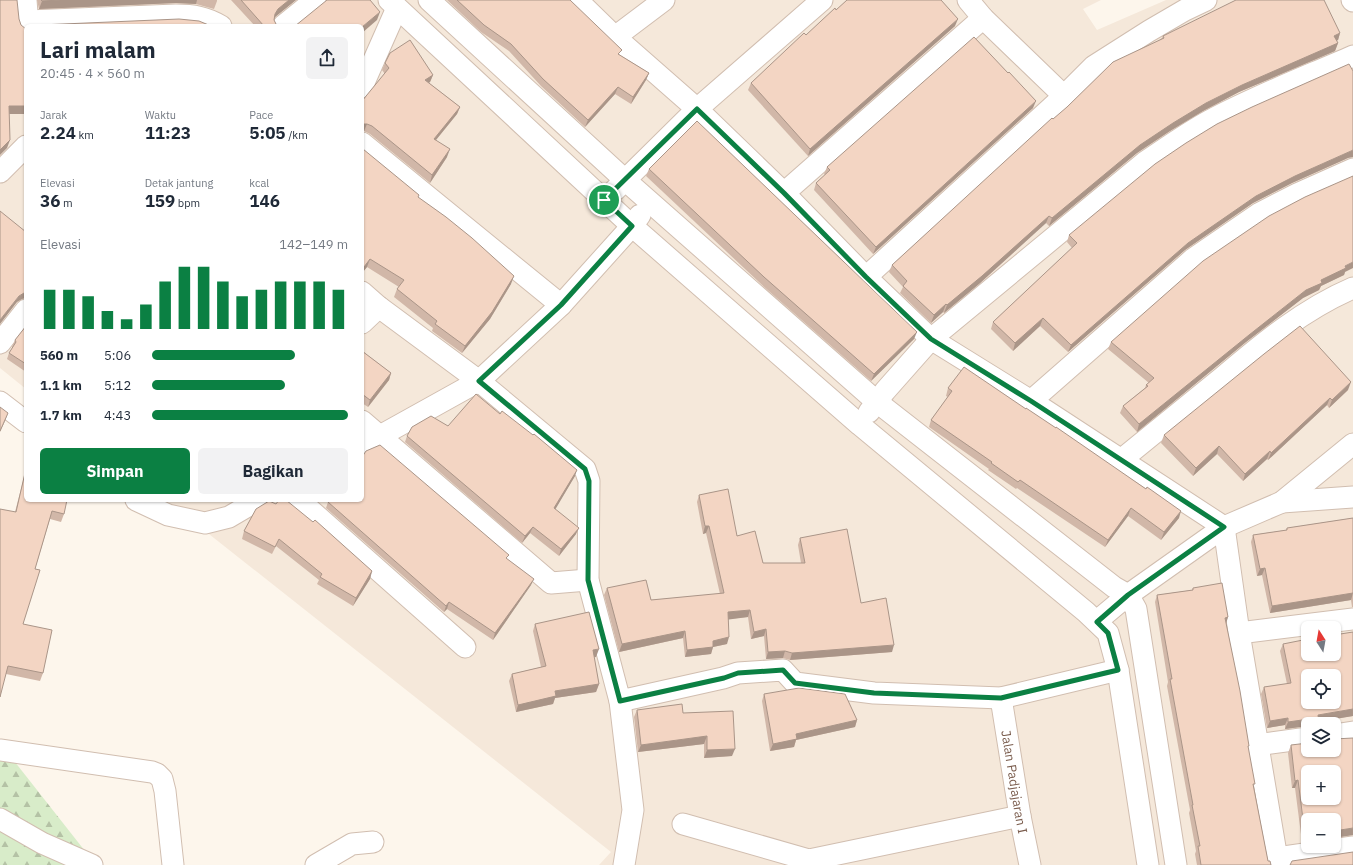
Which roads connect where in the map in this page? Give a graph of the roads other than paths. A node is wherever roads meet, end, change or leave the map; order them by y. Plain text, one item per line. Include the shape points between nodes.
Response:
1 (26, 0) edge
2 (315, 0) edge
3 (429, 0) edge
4 (577, 0) edge
5 (664, 0) edge
6 (822, 0) edge
7 (968, 0) edge
8 (1206, 0) edge
9 (393, 4) edge
10 (983, 18) junction
11 (28, 23) edge
12 (217, 24) edge
13 (285, 24) edge
14 (615, 37) junction
15 (1353, 56) edge
16 (364, 82) edge
17 (1064, 96) junction
18 (697, 109) junction
19 (364, 145) edge
20 (24, 148) edge
21 (1353, 169) edge
22 (0, 172) edge
23 (625, 180) junction
24 (784, 193) junction
25 (604, 200) junction
26 (650, 202) junction
27 (632, 226) junction
28 (866, 277) junction
29 (1353, 288) edge
30 (364, 294) edge
31 (561, 305) junction
32 (379, 307) junction
33 (24, 313) edge
34 (364, 321) edge
35 (931, 339) junction
36 (0, 343) edge
37 (479, 381) junction
38 (1031, 401) junction
39 (0, 402) edge
40 (877, 402) junction
41 (24, 420) edge
42 (364, 423) edge
43 (860, 425) junction
44 (381, 436) junction
45 (1353, 444) edge
46 (364, 445) edge
47 (1121, 460) junction
48 (1353, 497) edge
49 (140, 502) edge
50 (255, 502) edge
51 (301, 502) edge
52 (1282, 502) junction
53 (1224, 527) junction
54 (588, 580) junction
55 (1128, 595) junction
56 (1353, 619) edge
57 (1097, 622) junction
58 (1239, 633) junction
59 (466, 647) dead end
60 (1118, 670) junction
61 (1001, 698) junction
62 (620, 701) junction
63 (1353, 732) edge
64 (1341, 734) edge
65 (1301, 739) edge
66 (1257, 745) junction
67 (0, 750) edge
68 (1020, 816) junction
69 (0, 819) edge
70 (683, 824) dead end
71 (373, 842) dead end
72 (1353, 847) edge
73 (1277, 861) edge
74 (808, 862) edge
75 (92, 865) edge
76 (173, 865) edge
77 (316, 865) edge
78 (624, 865) edge
79 (1030, 865) edge
80 (1148, 865) edge
81 (1176, 865) edge

1 - 11 street
2 - 13 street
3 - 23 street
4 - 14 street
5 - 14 street
6 - 18 street
7 - 10 street
8 - 17 street via 1149,31 1094,66
9 - 16 street
9 - 25 street
10 - 17 street
10 - 24 street
11 - 12 street via 193,15
14 - 18 street
15 - 35 street via 1245,103 1180,138 1145,162
17 - 28 street
18 - 23 street
18 - 24 street
19 - 31 street
20 - 22 street
21 - 38 street via 1260,213 1193,259
23 - 25 street
23 - 26 street
24 - 28 street
25 - 27 street
26 - 27 street
26 - 40 street
27 - 31 street
27 - 43 street
28 - 35 street
29 - 47 street via 1302,316 1264,343
30 - 32 street
31 - 37 street
32 - 34 street
32 - 37 street
33 - 36 street
35 - 38 street
35 - 40 street
37 - 44 street
37 - 54 street via 585,469 589,481
38 - 47 street
39 - 41 street
40 - 43 street
40 - 55 street via 1114,587
42 - 44 street
43 - 57 street
44 - 46 street
44 - 54 street via 552,583
45 - 52 street
47 - 53 street
48 - 52 street
49 - 50 street via 168,515 205,523 229,517
51 - 59 street
52 - 53 street
53 - 55 street
53 - 58 street
54 - 62 street
55 - 57 street
55 - 81 street via 1136,610
56 - 58 street
57 - 60 street via 1108,633
58 - 66 street
60 - 61 street
60 - 80 street
61 - 62 street via 874,693 795,683 783,670 738,673
61 - 68 street, Jalan Padjajaran I
62 - 78 street via 633,810
63 - 64 street
65 - 66 street
66 - 73 street
67 - 76 street via 157,774 162,779 165,791
68 - 74 street
68 - 79 street, Jalan Padjajaran I
69 - 75 street via 42,843
70 - 74 street
71 - 77 street via 352,844
72 - 73 street

